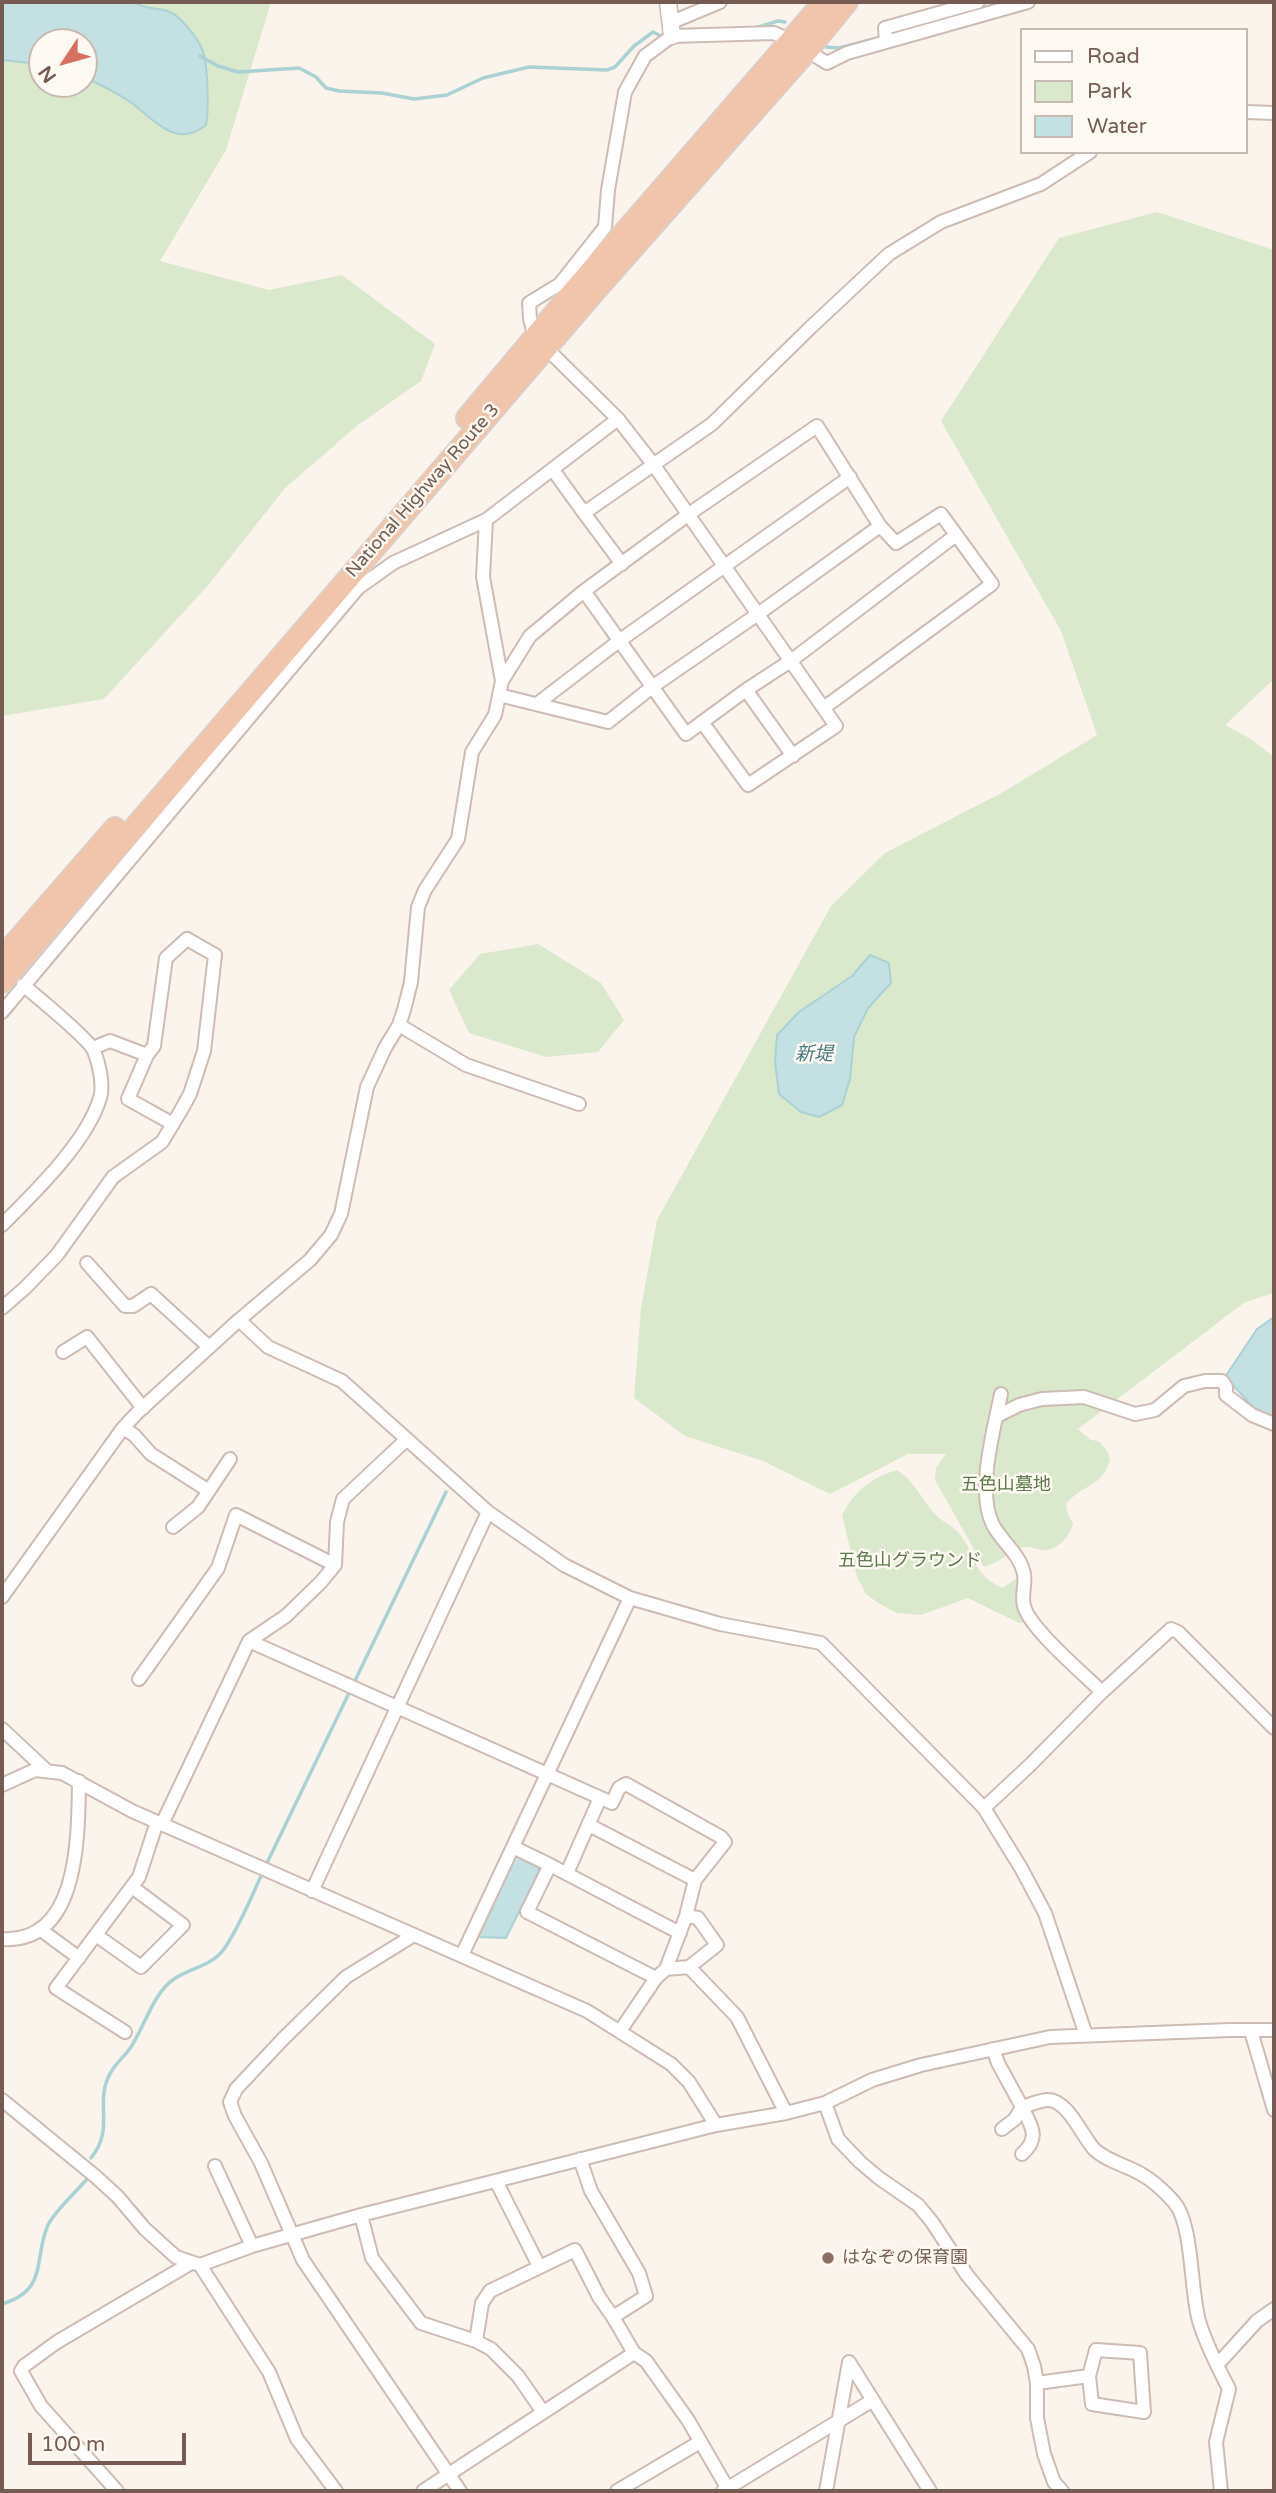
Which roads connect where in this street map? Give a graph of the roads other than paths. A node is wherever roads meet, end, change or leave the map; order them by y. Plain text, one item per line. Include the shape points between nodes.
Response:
1 (668, 2) edge
2 (720, 2) edge
3 (824, 2) edge
4 (847, 2) edge
5 (978, 2) edge
6 (1028, 2) edge
7 (672, 29) junction
8 (886, 42) junction
9 (799, 46) junction
10 (1248, 112) edge
11 (1274, 113) edge
12 (1087, 154) edge
13 (540, 342) junction
14 (618, 419) junction
15 (653, 464) junction
16 (553, 470) junction
17 (850, 477) junction
18 (583, 513) junction
19 (689, 514) junction
20 (486, 520) junction
21 (880, 526) junction
22 (956, 535) junction
23 (622, 564) junction
24 (725, 567) junction
25 (584, 592) junction
26 (758, 614) junction
27 (619, 641) junction
28 (792, 660) junction
29 (502, 681) junction
30 (652, 687) junction
31 (746, 690) junction
32 (499, 695) junction
33 (537, 704) junction
34 (825, 707) junction
35 (702, 722) junction
36 (793, 755) junction
37 (2, 958) edge
38 (12, 983) edge
39 (4, 1005) edge
40 (399, 1025) junction
41 (93, 1048) junction
42 (147, 1055) junction
43 (579, 1104) dead end
44 (173, 1124) junction
45 (2, 1225) edge
46 (87, 1264) dead end
47 (2, 1308) edge
48 (239, 1320) junction
49 (209, 1347) junction
50 (63, 1352) dead end
51 (1001, 1394) dead end
52 (143, 1408) junction
53 (997, 1416) junction
54 (1274, 1423) edge
55 (124, 1428) junction
56 (407, 1439) junction
57 (230, 1459) dead end
58 (209, 1491) junction
59 (488, 1512) junction
60 (173, 1527) dead end
61 (335, 1565) junction
62 (2, 1597) edge
63 (630, 1598) junction
64 (248, 1641) junction
65 (139, 1679) dead end
66 (1102, 1692) junction
67 (398, 1706) junction
68 (1274, 1728) edge
69 (2, 1729) edge
70 (46, 1770) junction
71 (546, 1775) junction
72 (79, 1781) junction
73 (2, 1784) edge
74 (600, 1798) junction
75 (984, 1808) junction
76 (159, 1823) junction
77 (589, 1825) junction
78 (513, 1847) junction
79 (550, 1865) junction
80 (567, 1873) junction
81 (695, 1880) junction
82 (132, 1887) junction
83 (312, 1891) junction
84 (686, 1916) junction
85 (41, 1930) junction
86 (680, 1933) junction
87 (96, 1935) junction
88 (414, 1935) junction
89 (2, 1939) edge
90 (462, 1955) junction
91 (79, 1958) junction
92 (689, 1967) junction
93 (661, 1974) junction
94 (1274, 2030) edge
95 (620, 2031) junction
96 (1251, 2031) junction
97 (125, 2032) dead end
98 (1086, 2035) junction
99 (993, 2049) junction
100 (2, 2100) edge
101 (825, 2102) junction
102 (1022, 2107) junction
103 (1274, 2110) edge
104 (786, 2113) junction
105 (716, 2125) junction
106 (1002, 2129) dead end
107 (1022, 2154) dead end
108 (580, 2159) junction
109 (215, 2166) dead end
110 (496, 2180) junction
111 (361, 2215) junction
112 (291, 2235) junction
113 (252, 2246) junction
114 (196, 2264) junction
115 (539, 2266) junction
116 (1274, 2309) edge
117 (613, 2317) junction
118 (476, 2341) junction
119 (634, 2353) junction
120 (1217, 2365) junction
121 (1089, 2376) junction
122 (1037, 2384) junction
123 (873, 2400) junction
124 (543, 2412) junction
125 (840, 2420) junction
126 (700, 2442) junction
127 (448, 2474) junction
128 (727, 2490) edge
129 (925, 2490) edge
130 (117, 2491) edge
131 (337, 2491) edge
132 (423, 2491) edge
133 (460, 2491) edge
134 (617, 2491) edge
135 (826, 2491) edge
136 (1062, 2491) edge
137 (1221, 2491) edge

1 - 7 street
2 - 7 street
3 - 9 highway, National Highway Route 3
4 - 9 highway, National Highway Route 3
5 - 8 street via 885,29
6 - 8 street
7 - 9 street via 774,33
7 - 13 street via 645,57 625,92 605,227 559,284 529,303
8 - 9 street via 827,63
9 - 13 highway, National Highway Route 3
10 - 11 street
12 - 15 street via 1041,184 941,222 889,254 712,424
13 - 14 street
13 - 37 highway, National Highway Route 3
13 - 38 highway, National Highway Route 3
14 - 15 street
14 - 16 street
15 - 18 street
15 - 19 street
16 - 18 street
16 - 20 street
17 - 19 street via 817,426
17 - 21 street
17 - 24 street
18 - 23 street
19 - 23 street
19 - 24 street
20 - 29 street via 483,577
20 - 38 street via 393,563 358,588
21 - 22 street via 895,543 941,514
21 - 26 street
22 - 28 street
22 - 34 street via 992,584
23 - 25 street
24 - 26 street
24 - 27 street
25 - 27 street
25 - 29 street via 530,636
26 - 28 street
26 - 30 street
27 - 30 street
27 - 33 street
28 - 31 street
28 - 34 street
29 - 32 street
30 - 33 street via 608,722
30 - 35 street via 686,734
31 - 35 street
31 - 36 street
32 - 33 street
32 - 40 street via 495,715 472,752 458,839 418,907 411,982
34 - 36 street via 836,726
35 - 36 street via 748,785
38 - 39 street
38 - 41 street
40 - 43 street via 466,1065
40 - 48 street via 367,1087 341,1214 331,1235 310,1261
41 - 42 street via 110,1041
41 - 45 street via 100,1097 79,1142
42 - 44 street via 128,1100
42 - 44 street via 154,1046 166,958 187,939 215,955 204,1051 190,1094
44 - 47 street via 162,1142 113,1177 57,1255
46 - 49 street via 125,1306 151,1294
48 - 49 street
48 - 56 street via 268,1346 342,1381
49 - 52 street
50 - 52 street via 87,1337
51 - 53 street
52 - 55 street
53 - 54 street via 1042,1399 1084,1397 1135,1414 1155,1410 1184,1387 1222,1381 1226,1395 1252,1415
53 - 66 street via 987,1511 1016,1556 1024,1574 1024,1606 1043,1636
55 - 58 street via 151,1454
55 - 62 street
56 - 59 street
56 - 61 street via 343,1499
57 - 58 street
58 - 60 street via 198,1507
59 - 63 street via 564,1565
59 - 67 street
61 - 64 street via 286,1616
61 - 65 street via 236,1515 218,1568
63 - 71 street
63 - 75 street via 720,1624 821,1643
64 - 67 street
64 - 76 street
66 - 68 street via 1171,1629
66 - 75 street
67 - 71 street
67 - 83 street
69 - 70 street
70 - 72 street
70 - 73 street
71 - 74 street
71 - 78 street
72 - 76 street
72 - 85 street via 75,1856 65,1897
74 - 77 street
74 - 81 street via 612,1803 626,1784 721,1836 725,1842
75 - 98 street via 1045,1913
76 - 82 street
76 - 83 street
77 - 80 street
77 - 81 street
78 - 79 street
78 - 90 street
79 - 80 street
79 - 93 street via 527,1912
80 - 86 street
81 - 84 street
82 - 87 street
82 - 87 street via 183,1925 141,1967
83 - 88 street
84 - 86 street
84 - 92 street via 698,1918 717,1945
85 - 89 street
85 - 91 street
86 - 93 street
87 - 91 street
88 - 90 street
88 - 112 street via 346,1977 274,2048 236,2089 230,2102
90 - 95 street via 587,2011
91 - 97 street via 56,1987
92 - 93 street
92 - 104 street via 737,2017
93 - 95 street
94 - 96 street
95 - 105 street via 671,2064 689,2082
96 - 98 street
96 - 103 street
98 - 99 street
99 - 101 street via 872,2080
99 - 102 street
100 - 114 street via 95,2176 176,2257
101 - 104 street
101 - 122 street via 838,2139 879,2178 918,2205 967,2275 1028,2349
102 - 106 street
102 - 107 street via 1034,2139
102 - 120 street via 1046,2099 1063,2106 1094,2149 1144,2175 1173,2201 1186,2227 1199,2320
104 - 105 street
105 - 108 street
108 - 110 street
108 - 117 street via 591,2191 639,2273 646,2296
109 - 113 street
110 - 111 street
110 - 115 street
111 - 112 street
111 - 118 street via 372,2258 421,2323
112 - 113 street
112 - 127 street via 303,2260
113 - 114 street
114 - 130 street via 57,2342 21,2371 41,2406
114 - 131 street via 270,2372 297,2439
115 - 117 street via 575,2250
115 - 118 street via 490,2291 482,2303
116 - 120 street
117 - 119 street
118 - 124 street via 509,2365
119 - 124 street
119 - 126 street via 646,2361
120 - 137 street via 1229,2389 1216,2442
121 - 121 street via 1092,2404 1144,2412 1140,2353 1096,2350
121 - 122 street
122 - 136 street via 1044,2454
123 - 125 street
123 - 125 street via 849,2362
123 - 129 street
124 - 127 street
125 - 128 street
125 - 135 street
126 - 128 street
126 - 134 street
127 - 132 street
127 - 133 street

